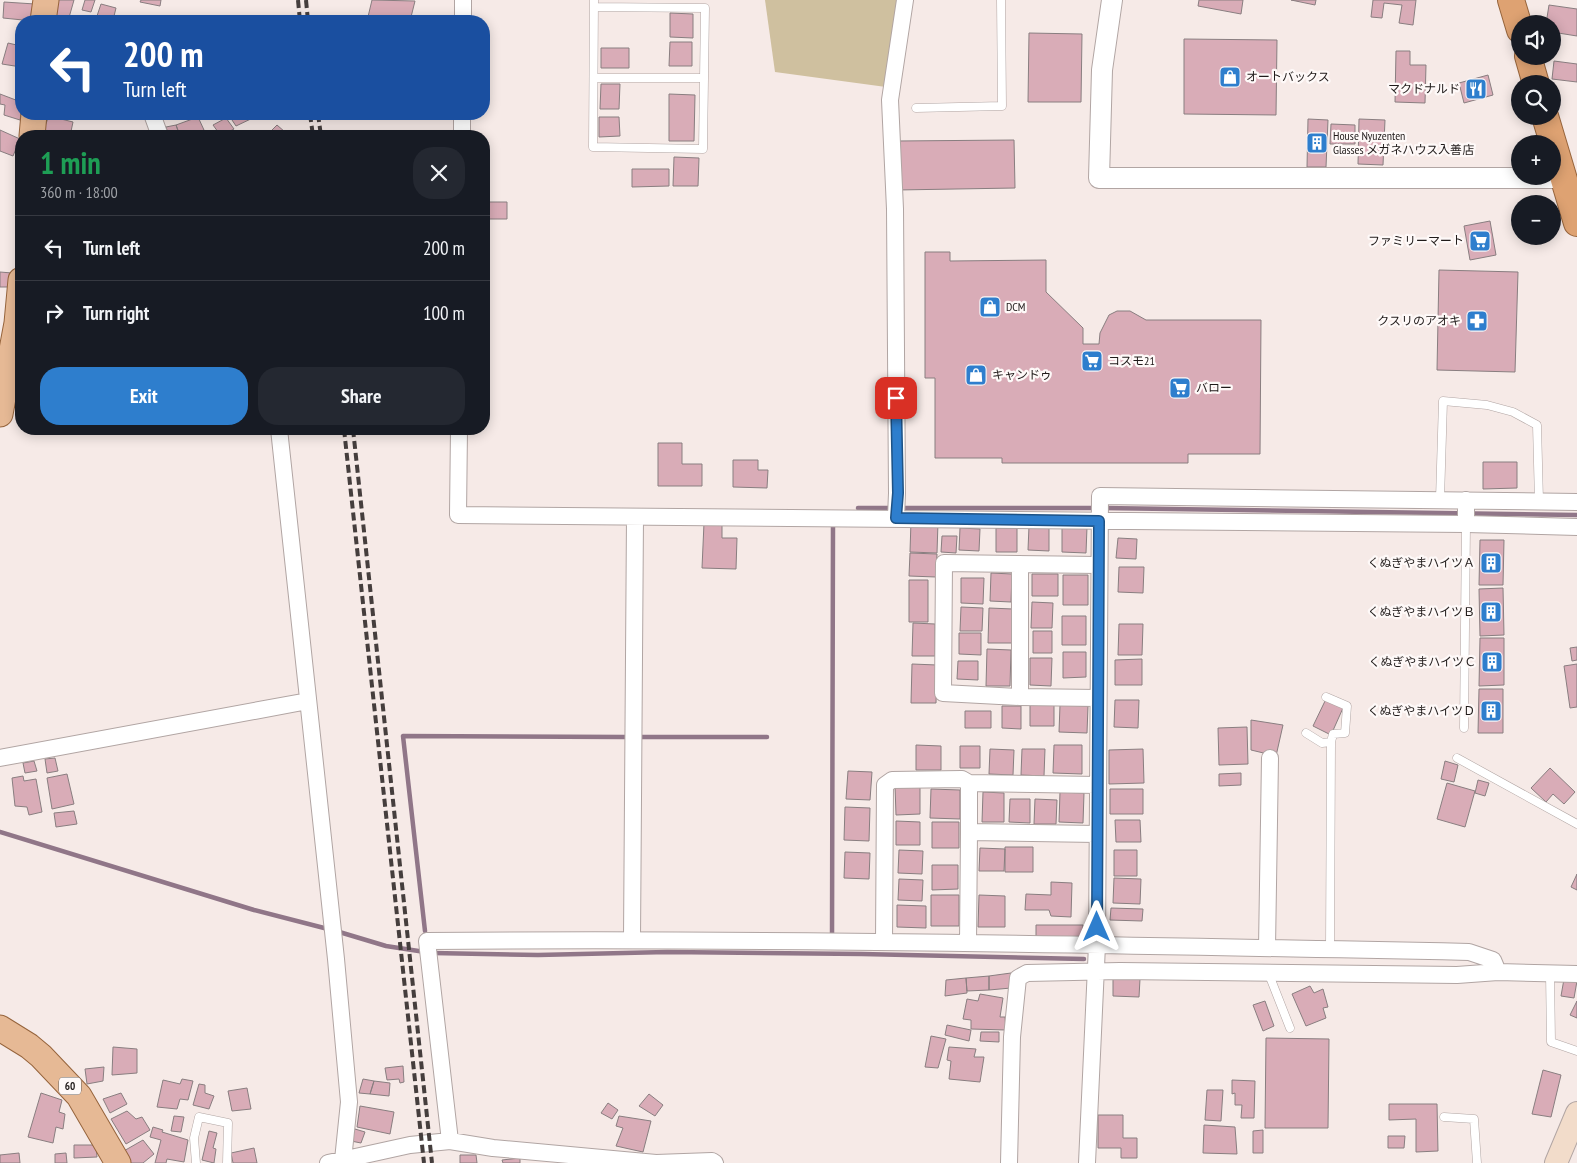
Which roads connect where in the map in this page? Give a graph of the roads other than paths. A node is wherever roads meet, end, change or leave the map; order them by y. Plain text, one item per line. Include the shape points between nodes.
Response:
1 (46, 0) edge
2 (463, 0) edge
3 (906, 0) edge
4 (1001, 0) edge
5 (1112, 0) edge
6 (1511, 0) edge
7 (594, 4) edge
8 (44, 15) edge
9 (462, 15) edge
10 (1516, 15) edge
11 (594, 78) junction
12 (704, 78) junction
13 (916, 108) dead end
14 (1548, 125) edge
15 (1566, 177) junction
16 (1577, 222) edge
17 (14, 319) edge
18 (0, 414) edge
19 (281, 435) edge
20 (459, 435) edge
21 (1440, 499) junction
22 (1466, 500) junction
23 (1539, 501) junction
24 (1577, 502) edge
25 (635, 516) junction
26 (896, 518) junction
27 (1099, 521) junction
28 (1466, 524) junction
29 (1577, 527) edge
30 (1020, 564) junction
31 (1099, 565) junction
32 (1020, 697) junction
33 (1326, 697) dead end
34 (1098, 698) junction
35 (308, 701) junction
36 (1464, 728) dead end
37 (1306, 733) dead end
38 (1331, 742) junction
39 (0, 758) edge
40 (1270, 758) dead end
41 (1457, 758) dead end
42 (969, 783) junction
43 (1098, 785) junction
44 (1577, 824) edge
45 (970, 832) junction
46 (1097, 834) junction
47 (632, 939) junction
48 (884, 942) junction
49 (968, 943) junction
50 (1097, 945) junction
51 (1267, 948) junction
52 (1330, 949) junction
53 (1096, 972) junction
54 (1268, 972) junction
55 (1498, 972) junction
56 (1550, 974) junction
57 (1577, 974) edge
58 (0, 1028) edge
59 (1290, 1028) dead end
60 (1577, 1050) edge
61 (1577, 1113) edge
62 (1444, 1117) dead end
63 (450, 1141) junction
64 (493, 1156) edge
65 (336, 1161) edge
66 (118, 1163) edge
67 (196, 1163) edge
68 (227, 1163) edge
69 (715, 1163) edge
70 (1009, 1163) edge
71 (1087, 1163) edge
72 (1477, 1163) edge
73 (1556, 1163) edge

1 - 8 main road
2 - 9 street
3 - 26 street via 890,100
4 - 13 lane via 1002,106
5 - 15 street via 1102,70 1099,178
6 - 10 highway
7 - 11 lane
7 - 12 lane via 705,8
11 - 12 lane
11 - 12 lane via 593,147 703,149
14 - 15 highway
15 - 16 highway
17 - 18 main road
19 - 35 street
20 - 25 street via 458,514
21 - 22 street
21 - 23 lane via 1443,401 1487,405 1513,412 1537,425
21 - 27 street via 1100,496
22 - 23 street
22 - 28 street
23 - 24 street
25 - 26 street
25 - 47 street
26 - 27 street
27 - 28 street
27 - 31 street
28 - 29 street
28 - 36 lane
30 - 31 street
30 - 32 street
30 - 32 street via 944,563 943,693
31 - 34 street
32 - 34 street
33 - 38 lane via 1347,706 1345,733 1333,734
34 - 43 street
35 - 39 street
35 - 65 street via 349,1102
37 - 38 lane via 1322,743
38 - 52 lane
40 - 51 street
41 - 44 lane
42 - 43 street
42 - 45 street
42 - 48 street via 962,779 892,780 885,785
43 - 46 street
45 - 46 street
45 - 49 street
46 - 50 street
47 - 48 street
47 - 63 street via 427,941
48 - 49 street
49 - 50 street
50 - 51 street
50 - 53 street
51 - 52 street
52 - 55 street via 1469,952 1493,960
53 - 54 street
53 - 70 street via 1027,973 1018,978 1012,1037
53 - 71 street
54 - 55 street via 1457,975
54 - 59 lane
55 - 56 street
56 - 57 street
56 - 60 lane via 1550,1042
58 - 66 main road, 60 via 41,1056 79,1096
61 - 73 main road
62 - 72 lane via 1474,1119
63 - 64 street
63 - 65 street via 410,1145
64 - 69 street
67 - 68 lane via 194,1138 200,1117 228,1123

